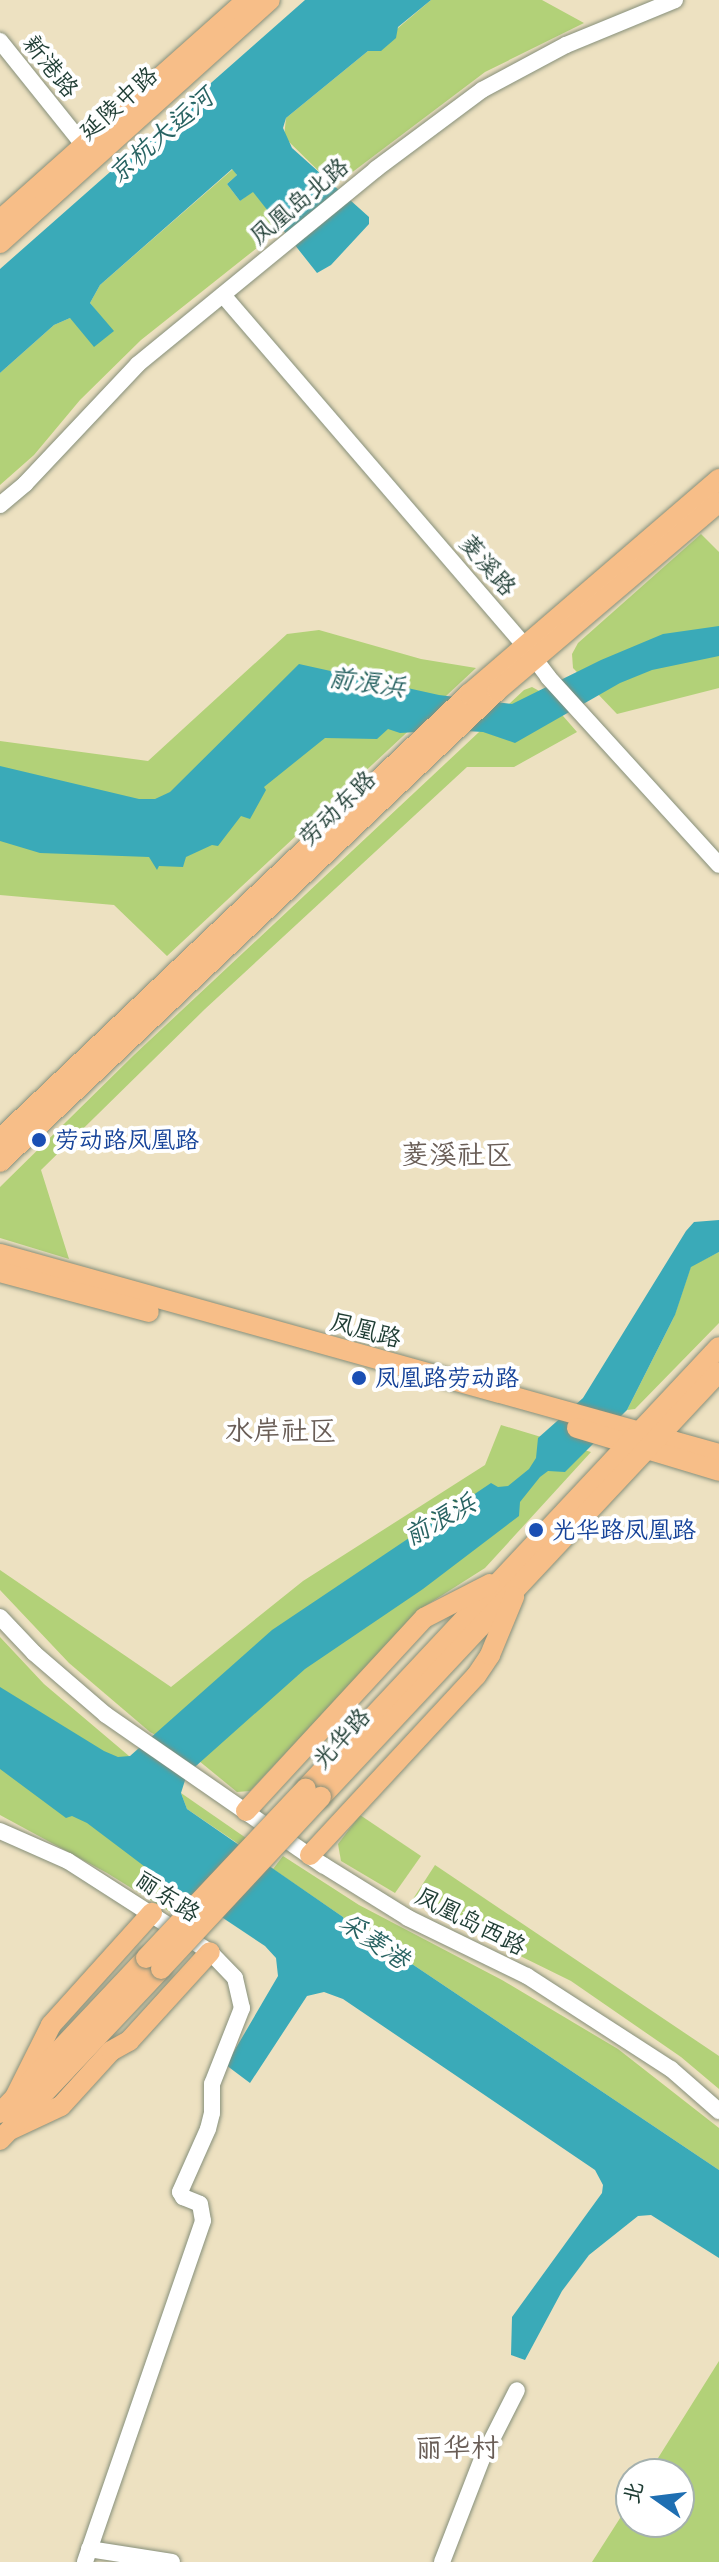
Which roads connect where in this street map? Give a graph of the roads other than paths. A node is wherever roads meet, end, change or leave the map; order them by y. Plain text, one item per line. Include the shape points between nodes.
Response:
1 (247, 0) edge
2 (270, 0) edge
3 (675, 0) edge
4 (0, 41) edge
5 (89, 152) junction
6 (0, 220) edge
7 (0, 243) edge
8 (223, 295) junction
9 (719, 479) edge
10 (719, 502) edge
11 (0, 505) edge
12 (536, 661) junction
13 (719, 865) edge
14 (0, 1139) edge
15 (0, 1162) edge
16 (0, 1254) edge
17 (0, 1272) edge
18 (719, 1347) edge
19 (719, 1372) edge
20 (554, 1415) junction
21 (633, 1438) junction
22 (719, 1454) edge
23 (719, 1471) edge
24 (510, 1582) junction
25 (0, 1617) edge
26 (246, 1811) junction
27 (0, 1831) edge
28 (310, 1855) junction
29 (152, 1913) junction
30 (210, 1952) junction
31 (154, 1964) junction
32 (15, 2097) junction
33 (719, 2111) edge
34 (3, 2128) edge
35 (517, 2390) dead end
36 (87, 2555) edge
37 (172, 2562) edge
38 (442, 2562) edge

1 - 5 main road, 延陵中路
2 - 5 main road, 延陵中路
3 - 8 street, 凤凰岛北路 via 566,45 482,90
4 - 5 street, 新港路
5 - 6 main road, 延陵中路
5 - 7 main road, 延陵中路
8 - 11 street, 凤凰岛北路 via 138,364
8 - 12 street, 菱溪路
9 - 12 main road, 劳动东路
10 - 12 main road, 劳动东路
12 - 13 street, 菱溪路
12 - 14 main road, 劳动东路 via 469,694
12 - 15 main road, 劳动东路 via 497,691
16 - 20 main road, 凤凰路
17 - 20 main road, 凤凰路
18 - 21 main road, 光华路
19 - 21 main road, 光华路
20 - 21 main road, 凤凰路
21 - 22 main road, 凤凰路
21 - 23 main road, 凤凰路
21 - 24 main road, 光华路
24 - 26 main road via 424,1618
24 - 28 main road via 490,1655 476,1676
24 - 31 main road, 光华路, bridge
25 - 26 street, 凤凰岛西路 via 65,1680 132,1733
26 - 28 street, 凤凰岛西路
27 - 29 street, 丽东路 via 68,1861
28 - 33 street, 凤凰岛西路 via 408,1918 527,1976 671,2069
29 - 30 street, 丽东路
29 - 32 main road via 51,2025
30 - 34 main road via 61,2106
30 - 36 street, 丽东路 via 235,1978 242,2008 212,2084 208,2129 180,2192 200,2204 203,2221
31 - 32 main road, 光华路
31 - 34 main road, 光华路
32 - 34 main road, 光华路
35 - 38 street via 482,2459
36 - 37 street

